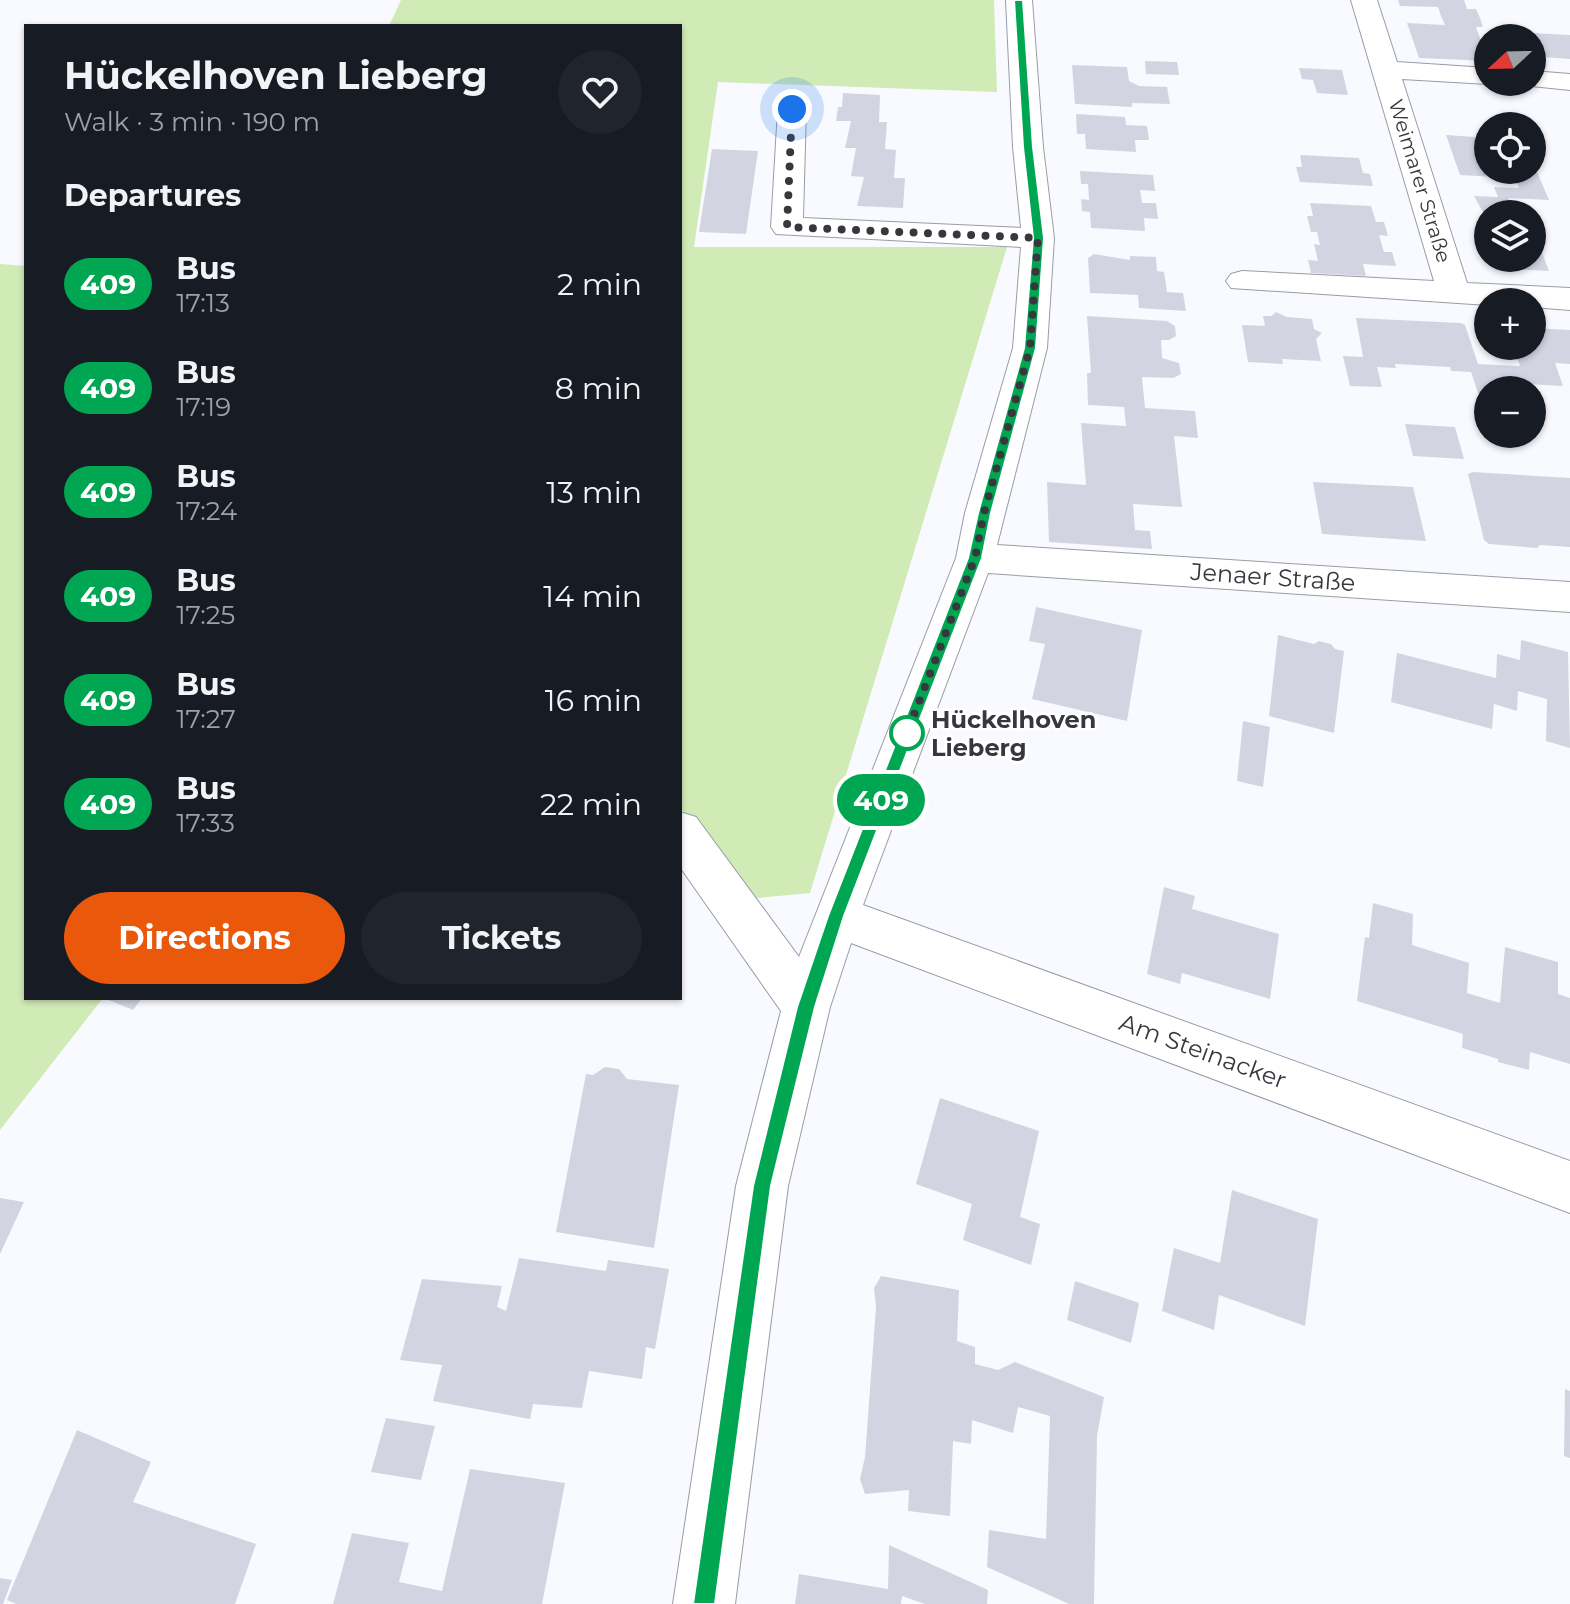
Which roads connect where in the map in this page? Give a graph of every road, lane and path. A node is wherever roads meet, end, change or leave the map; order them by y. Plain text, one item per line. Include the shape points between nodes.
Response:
1 (1019, 0) edge
2 (1364, 0) edge
3 (1387, 70) junction
4 (1474, 75) edge
5 (1546, 80) edge
6 (1570, 82) edge
7 (792, 109) dead end
8 (1038, 238) junction
9 (1242, 281) dead end
10 (1453, 291) junction
11 (1570, 299) edge
12 (975, 558) junction
13 (1570, 597) edge
14 (682, 834) edge
15 (836, 916) junction
16 (806, 1007) junction
17 (1570, 1187) edge
18 (704, 1604) edge

1 - 8 street
2 - 3 street, Weimarer Straße
3 - 4 street, Weimarer Straße
3 - 10 street, Weimarer Straße
5 - 6 street
7 - 8 street via 787,227
8 - 12 street via 1030,348
9 - 10 street, Weimarer Straße
10 - 11 street, Weimarer Straße
12 - 13 street, Jenaer Straße
12 - 15 street
14 - 16 street
15 - 16 street
15 - 17 street, Am Steinacker
16 - 18 street via 762,1186

